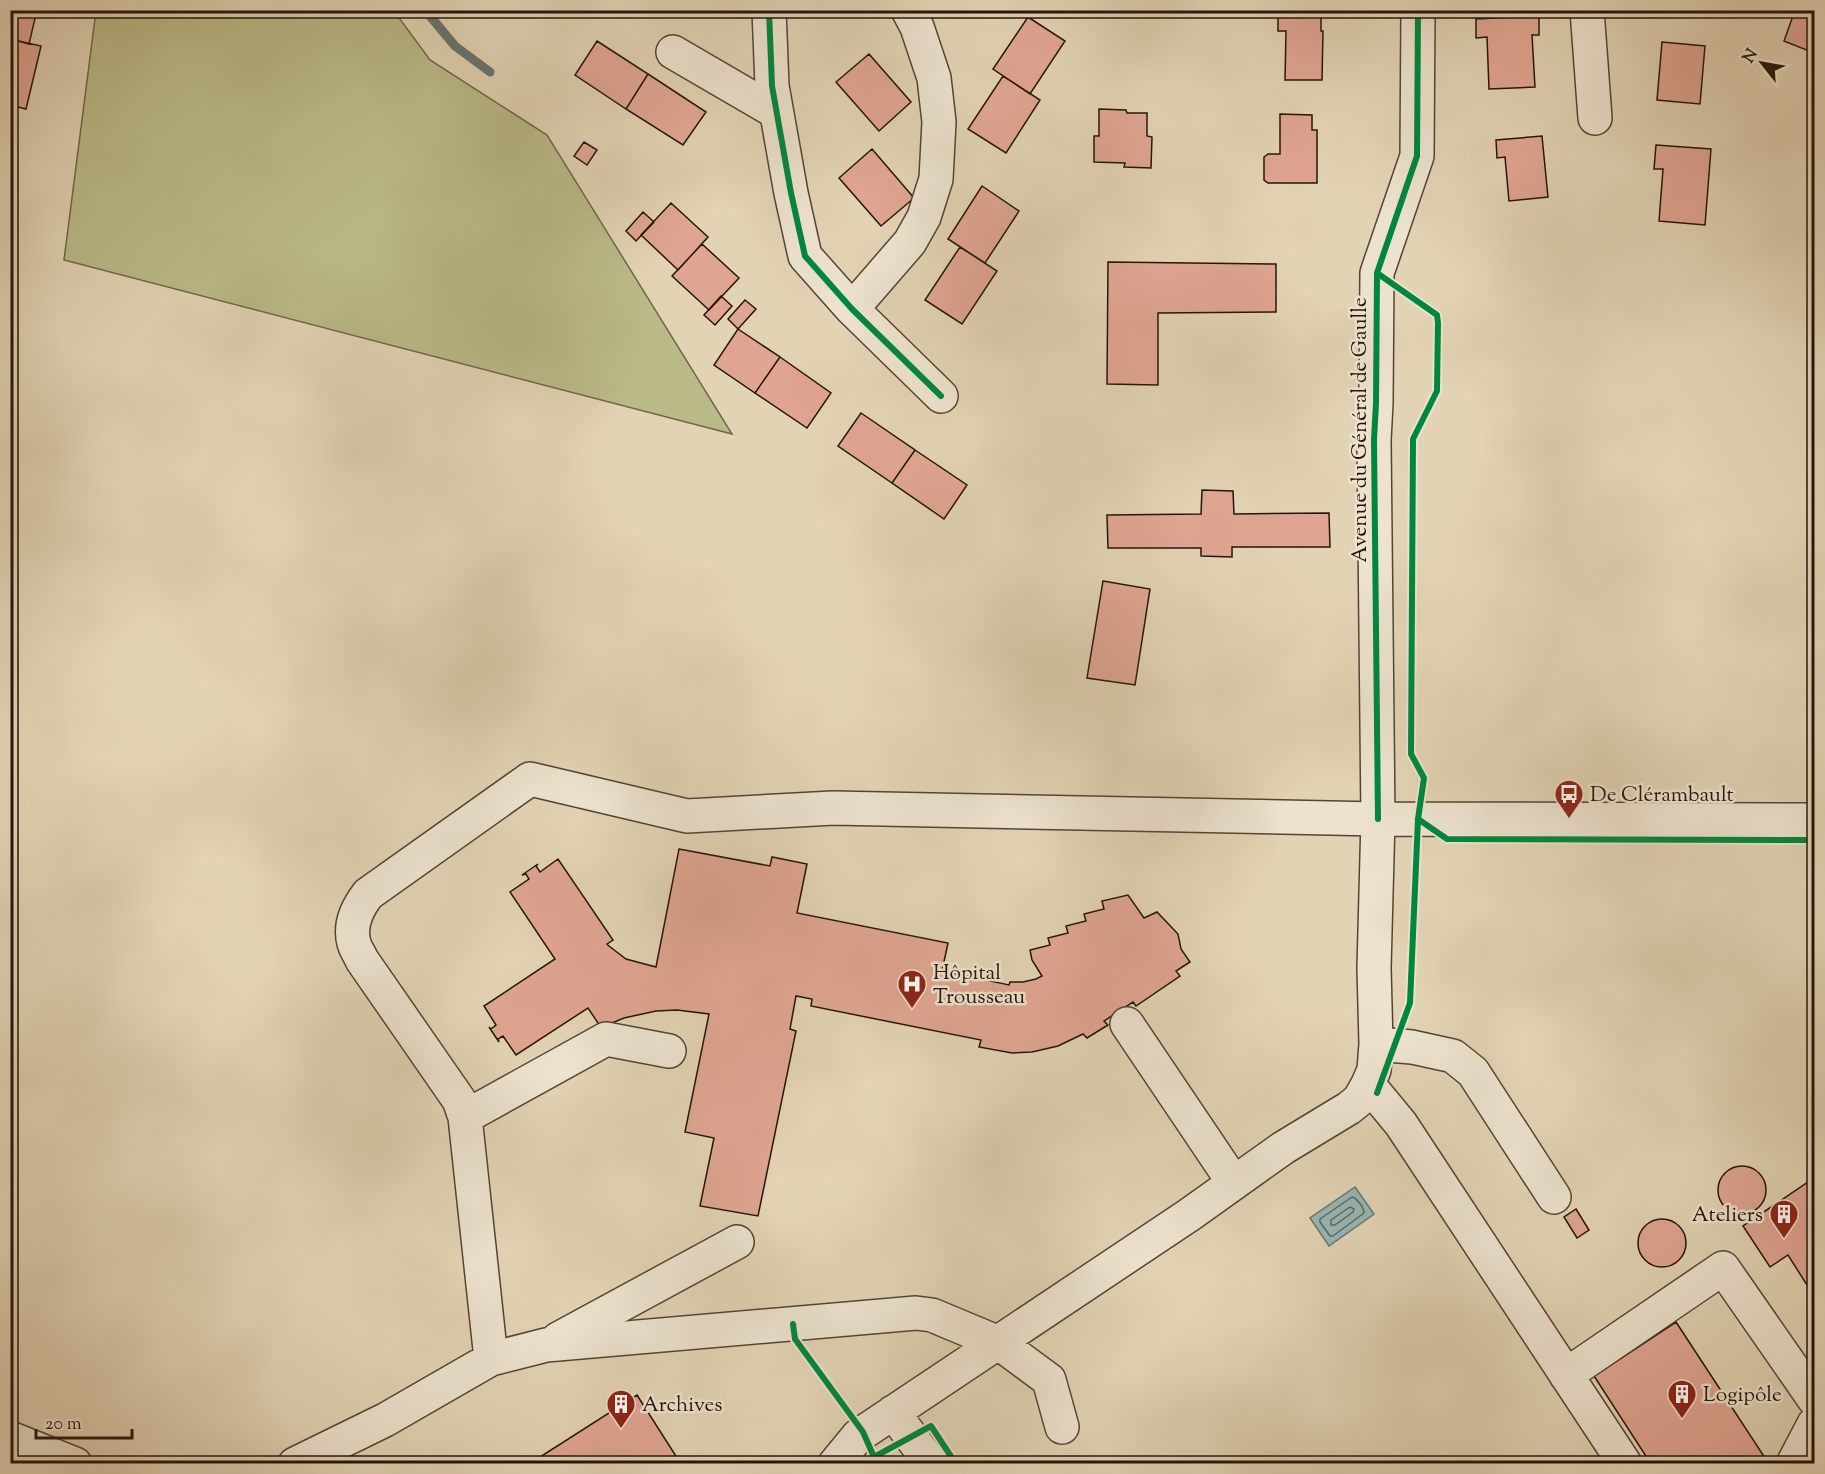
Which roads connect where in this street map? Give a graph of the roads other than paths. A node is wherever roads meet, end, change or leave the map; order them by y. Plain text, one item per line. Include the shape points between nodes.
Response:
1 (769, 10) edge
2 (908, 10) edge
3 (1418, 10) edge
4 (1587, 10) edge
5 (673, 52) dead end
6 (776, 112) junction
7 (1595, 118) dead end
8 (852, 309) junction
9 (941, 396) dead end
10 (1378, 819) junction
11 (1815, 820) edge
12 (1127, 1024) dead end
13 (1376, 1044) junction
14 (669, 1051) dead end
15 (1368, 1084) junction
16 (465, 1118) junction
17 (1234, 1183) junction
18 (1554, 1197) dead end
19 (737, 1242) dead end
20 (999, 1343) junction
21 (546, 1345) junction
22 (491, 1359) junction
23 (1566, 1375) junction
24 (1815, 1399) edge
25 (893, 1412) junction
26 (1815, 1424) edge
27 (1062, 1427) dead end
28 (10, 1438) edge
29 (75, 1464) edge
30 (295, 1464) edge
31 (835, 1464) edge
32 (931, 1464) edge
33 (1625, 1464) edge
34 (1793, 1464) edge

1 - 6 street
2 - 8 street via 934,78 939,122 936,179 924,217 910,242
3 - 10 street, Avenue du Général de Gaulle via 1417,156 1377,273 1374,440
4 - 7 street
5 - 6 street
6 - 8 street via 805,256
8 - 9 street
10 - 11 street
10 - 13 street
10 - 16 street via 833,808 687,816 530,779 368,894 358,907 353,925 354,943 362,960 459,1100
12 - 17 street
13 - 15 street via 1374,1070
13 - 18 street via 1453,1056 1473,1072
14 - 16 street via 606,1040
15 - 17 street via 1349,1108
15 - 23 street via 1401,1124
16 - 22 street
17 - 20 street
19 - 21 street
20 - 21 street via 932,1315 916,1313
20 - 25 street
20 - 27 street via 1049,1380
21 - 22 street
22 - 30 street via 385,1420
23 - 24 street via 1723,1268
23 - 33 street
25 - 31 street via 858,1436
25 - 32 street
26 - 34 street
28 - 29 street

